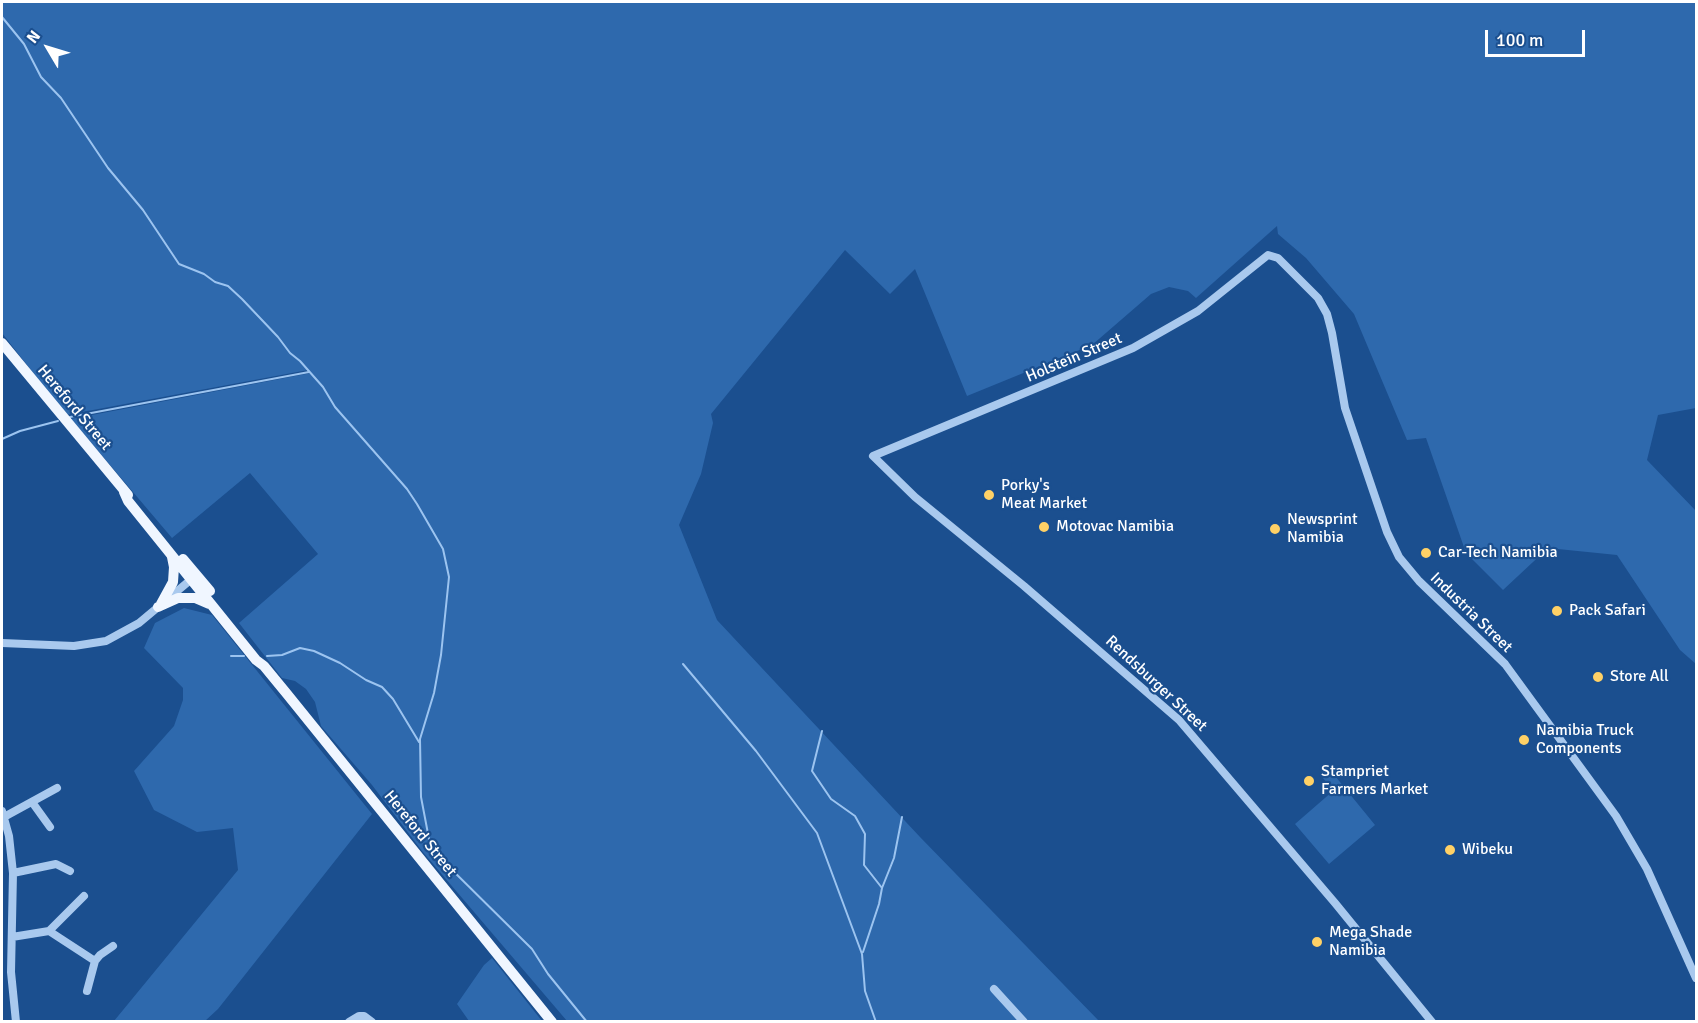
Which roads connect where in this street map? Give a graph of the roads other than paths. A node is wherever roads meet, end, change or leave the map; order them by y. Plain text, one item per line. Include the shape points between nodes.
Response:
1 (1268, 255) joint
2 (2, 343) edge
3 (873, 456) joint
4 (124, 492) junction
5 (170, 553) junction
6 (194, 577) junction
7 (160, 605) junction
8 (214, 608) junction
9 (2, 643) edge
10 (264, 666) junction
11 (57, 788) dead end
12 (32, 802) junction
13 (3, 814) edge
14 (50, 827) dead end
15 (70, 870) dead end
16 (13, 873) junction
17 (84, 896) dead end
18 (49, 932) junction
19 (12, 937) junction
20 (113, 946) dead end
21 (95, 961) junction
22 (1696, 978) edge
23 (994, 989) dead end
24 (87, 991) dead end
25 (16, 1022) edge
26 (349, 1022) edge
27 (372, 1022) edge
28 (552, 1022) edge
29 (1024, 1022) edge
30 (1432, 1022) edge

1 - 3 street, Holstein Street via 1198,311 1133,348
1 - 22 street, Industria Street via 1278,258 1305,284 1327,314 1345,408 1399,557 1505,664 1616,816 1647,869
2 - 4 main road, Hereford Street
3 - 30 street, Rendsburger Street via 915,497 1179,720
4 - 5 main road, Hereford Street
4 - 6 main road, Hereford Street
5 - 6 main road, Hereford Street
5 - 7 main road via 173,582
6 - 7 street
6 - 8 main road, Hereford Street
6 - 10 main road, Hereford Street via 260,656
7 - 8 main road via 187,598 202,600
7 - 9 street via 125,632 96,644
8 - 10 main road, Hereford Street
10 - 28 main road, Hereford Street
11 - 12 street
12 - 13 street
12 - 14 street
13 - 16 street
15 - 16 street via 56,864
16 - 19 street
17 - 18 street
18 - 19 street
18 - 21 street
19 - 25 street
20 - 21 street
21 - 24 street
23 - 29 street
26 - 27 street via 359,1016

